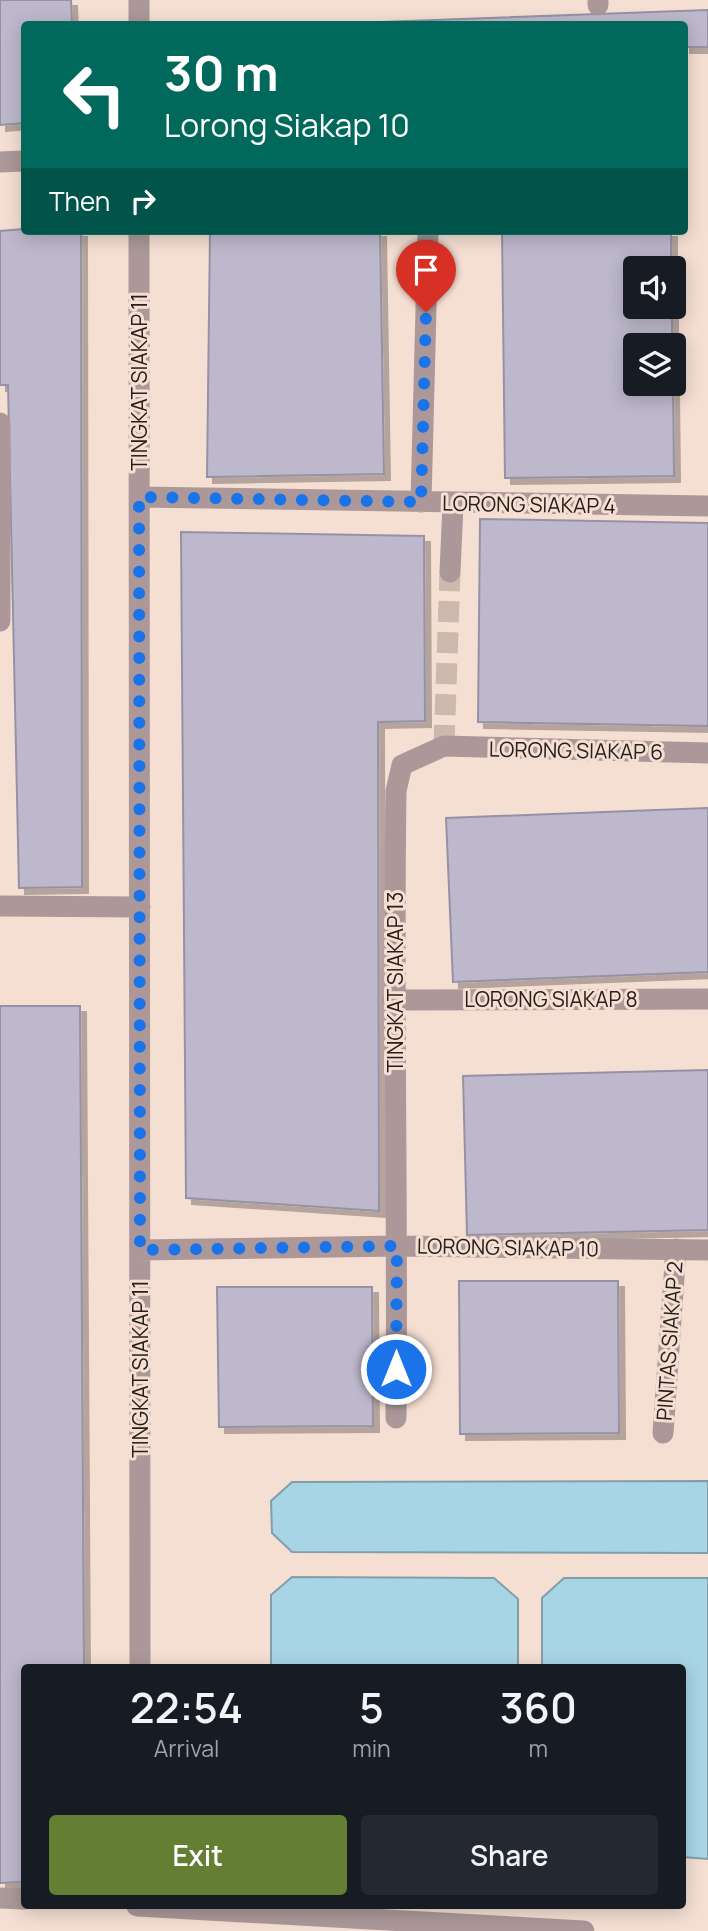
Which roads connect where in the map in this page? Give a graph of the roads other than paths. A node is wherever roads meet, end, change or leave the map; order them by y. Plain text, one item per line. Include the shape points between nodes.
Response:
1 (139, 0) edge
2 (139, 21) edge
3 (21, 161) edge
4 (0, 162) edge
5 (139, 235) edge
6 (428, 235) edge
7 (0, 422) edge
8 (139, 497) junction
9 (421, 502) junction
10 (453, 504) junction
11 (708, 506) edge
12 (450, 572) tunnel mouth
13 (0, 621) edge
14 (444, 747) joint
15 (708, 753) edge
16 (0, 906) edge
17 (140, 907) junction
18 (708, 999) edge
19 (393, 1000) junction
20 (397, 1246) junction
21 (676, 1249) junction
22 (140, 1250) junction
23 (708, 1250) edge
24 (396, 1418) dead end
25 (663, 1433) dead end
26 (140, 1664) edge
27 (0, 1898) edge
28 (21, 1899) edge
29 (192, 1909) edge
30 (584, 1931) edge

1 - 2 street
3 - 4 street
5 - 8 street, TINGKAT SIAKAP 11
6 - 9 street
7 - 13 street
8 - 9 street, LORONG SIAKAP 4
8 - 17 street, TINGKAT SIAKAP 11
9 - 10 street, LORONG SIAKAP 4
10 - 11 street, LORONG SIAKAP 4
10 - 12 street
14 - 15 street, LORONG SIAKAP 6
14 - 19 street, TINGKAT SIAKAP 13 via 402,765 397,791
16 - 17 street
17 - 22 street, TINGKAT SIAKAP 11
18 - 19 street, LORONG SIAKAP 8
19 - 20 street, TINGKAT SIAKAP 13
20 - 21 street, LORONG SIAKAP 10
20 - 22 street, LORONG SIAKAP 10
20 - 24 street, TINGKAT SIAKAP 13
21 - 23 street, LORONG SIAKAP 10
21 - 25 street, PINTAS SIAKAP 2
22 - 26 street, TINGKAT SIAKAP 11
27 - 28 street
29 - 30 street

